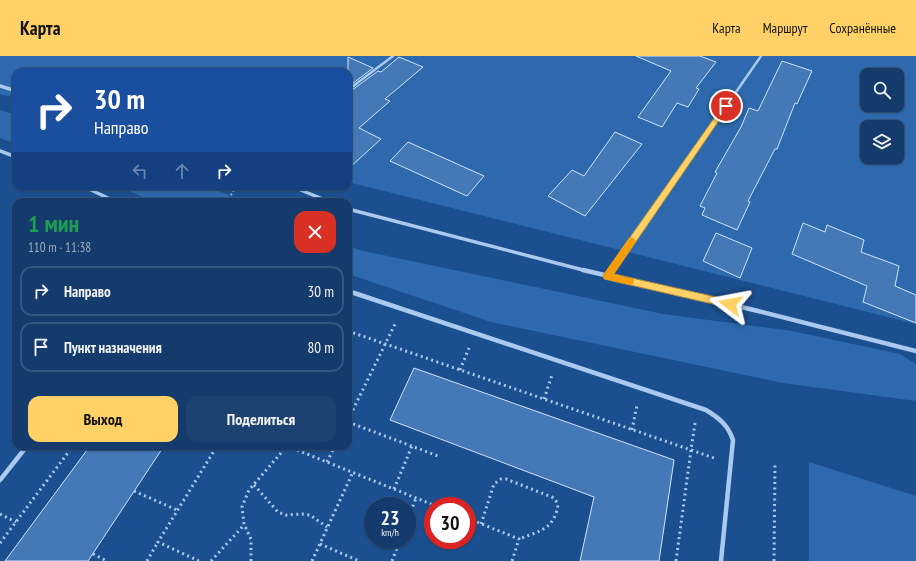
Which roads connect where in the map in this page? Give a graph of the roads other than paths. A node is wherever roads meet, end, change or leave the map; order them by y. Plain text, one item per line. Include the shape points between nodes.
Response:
1 (392, 56) edge
2 (761, 56) edge
3 (0, 86) edge
4 (352, 87) edge
5 (12, 90) edge
6 (0, 151) edge
7 (12, 155) edge
8 (91, 190) edge
9 (301, 190) edge
10 (108, 198) edge
11 (320, 198) edge
12 (352, 210) edge
13 (607, 276) junction
14 (352, 292) edge
15 (916, 351) edge
16 (24, 450) edge
17 (0, 480) edge
18 (721, 561) edge

1 - 4 lane
2 - 13 lane
3 - 5 street
6 - 7 street
8 - 10 street
9 - 11 street
12 - 13 street
13 - 15 street
14 - 18 street via 718,416 726,424 733,440
16 - 17 street

